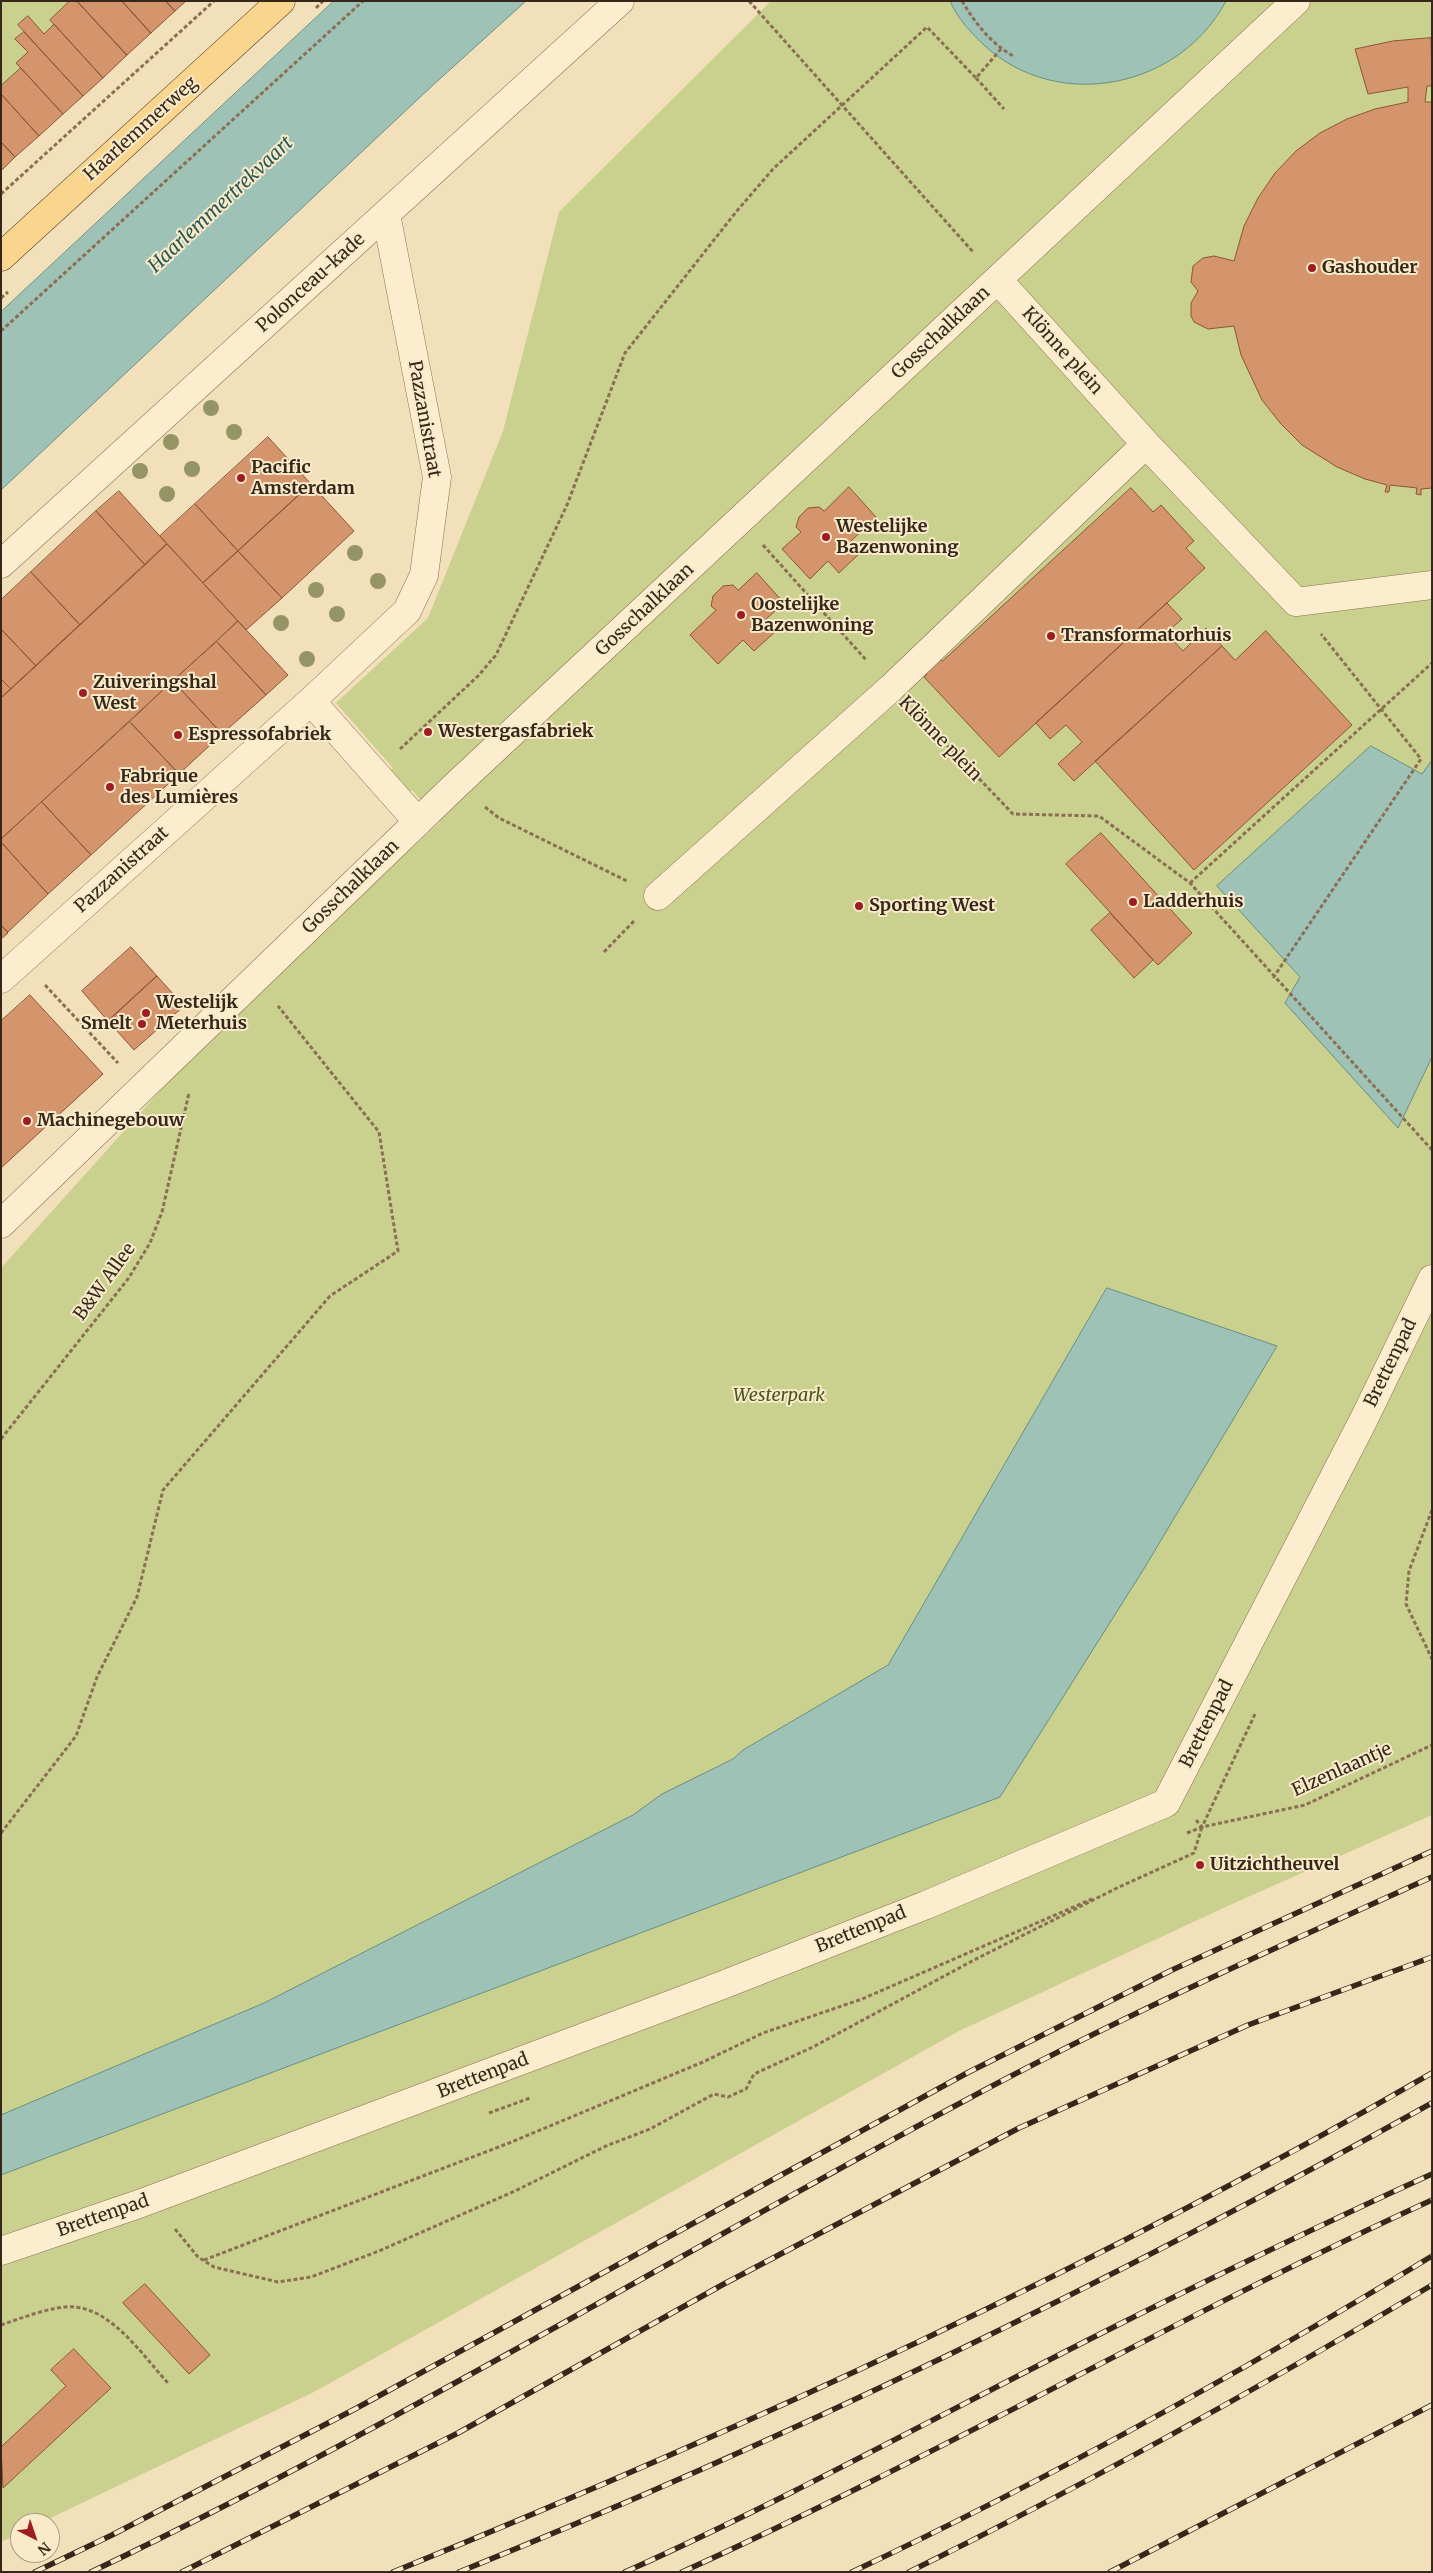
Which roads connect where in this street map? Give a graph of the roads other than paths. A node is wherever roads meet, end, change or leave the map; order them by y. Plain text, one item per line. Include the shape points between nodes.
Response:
1 (281, 1) edge
2 (620, 1) edge
3 (1296, 1) edge
4 (386, 214) junction
5 (1, 257) edge
6 (998, 280) junction
7 (1146, 444) junction
8 (1, 564) edge
9 (1432, 585) edge
10 (311, 701) junction
11 (418, 822) junction
12 (658, 896) road end
13 (1, 980) edge
14 (1, 1224) edge
15 (1432, 1279) edge
16 (1, 2251) edge

1 - 5 main road, Haarlemmerweg
2 - 4 street, Polonceau-kade
3 - 6 street, Gosschalklaan
4 - 8 street, Polonceau-kade
4 - 10 street, Pazzanistraat via 437,477 424,575 407,611
6 - 7 street, Klönne plein
6 - 11 street, Gosschalklaan
7 - 9 street, Klönne plein via 1296,602
7 - 12 street, Klönne plein via 891,688
10 - 11 street
10 - 13 street, Pazzanistraat
11 - 14 street, Gosschalklaan
15 - 16 street, Brettenpad via 1363,1421 1166,1804 926,1905 720,1986 148,2200

